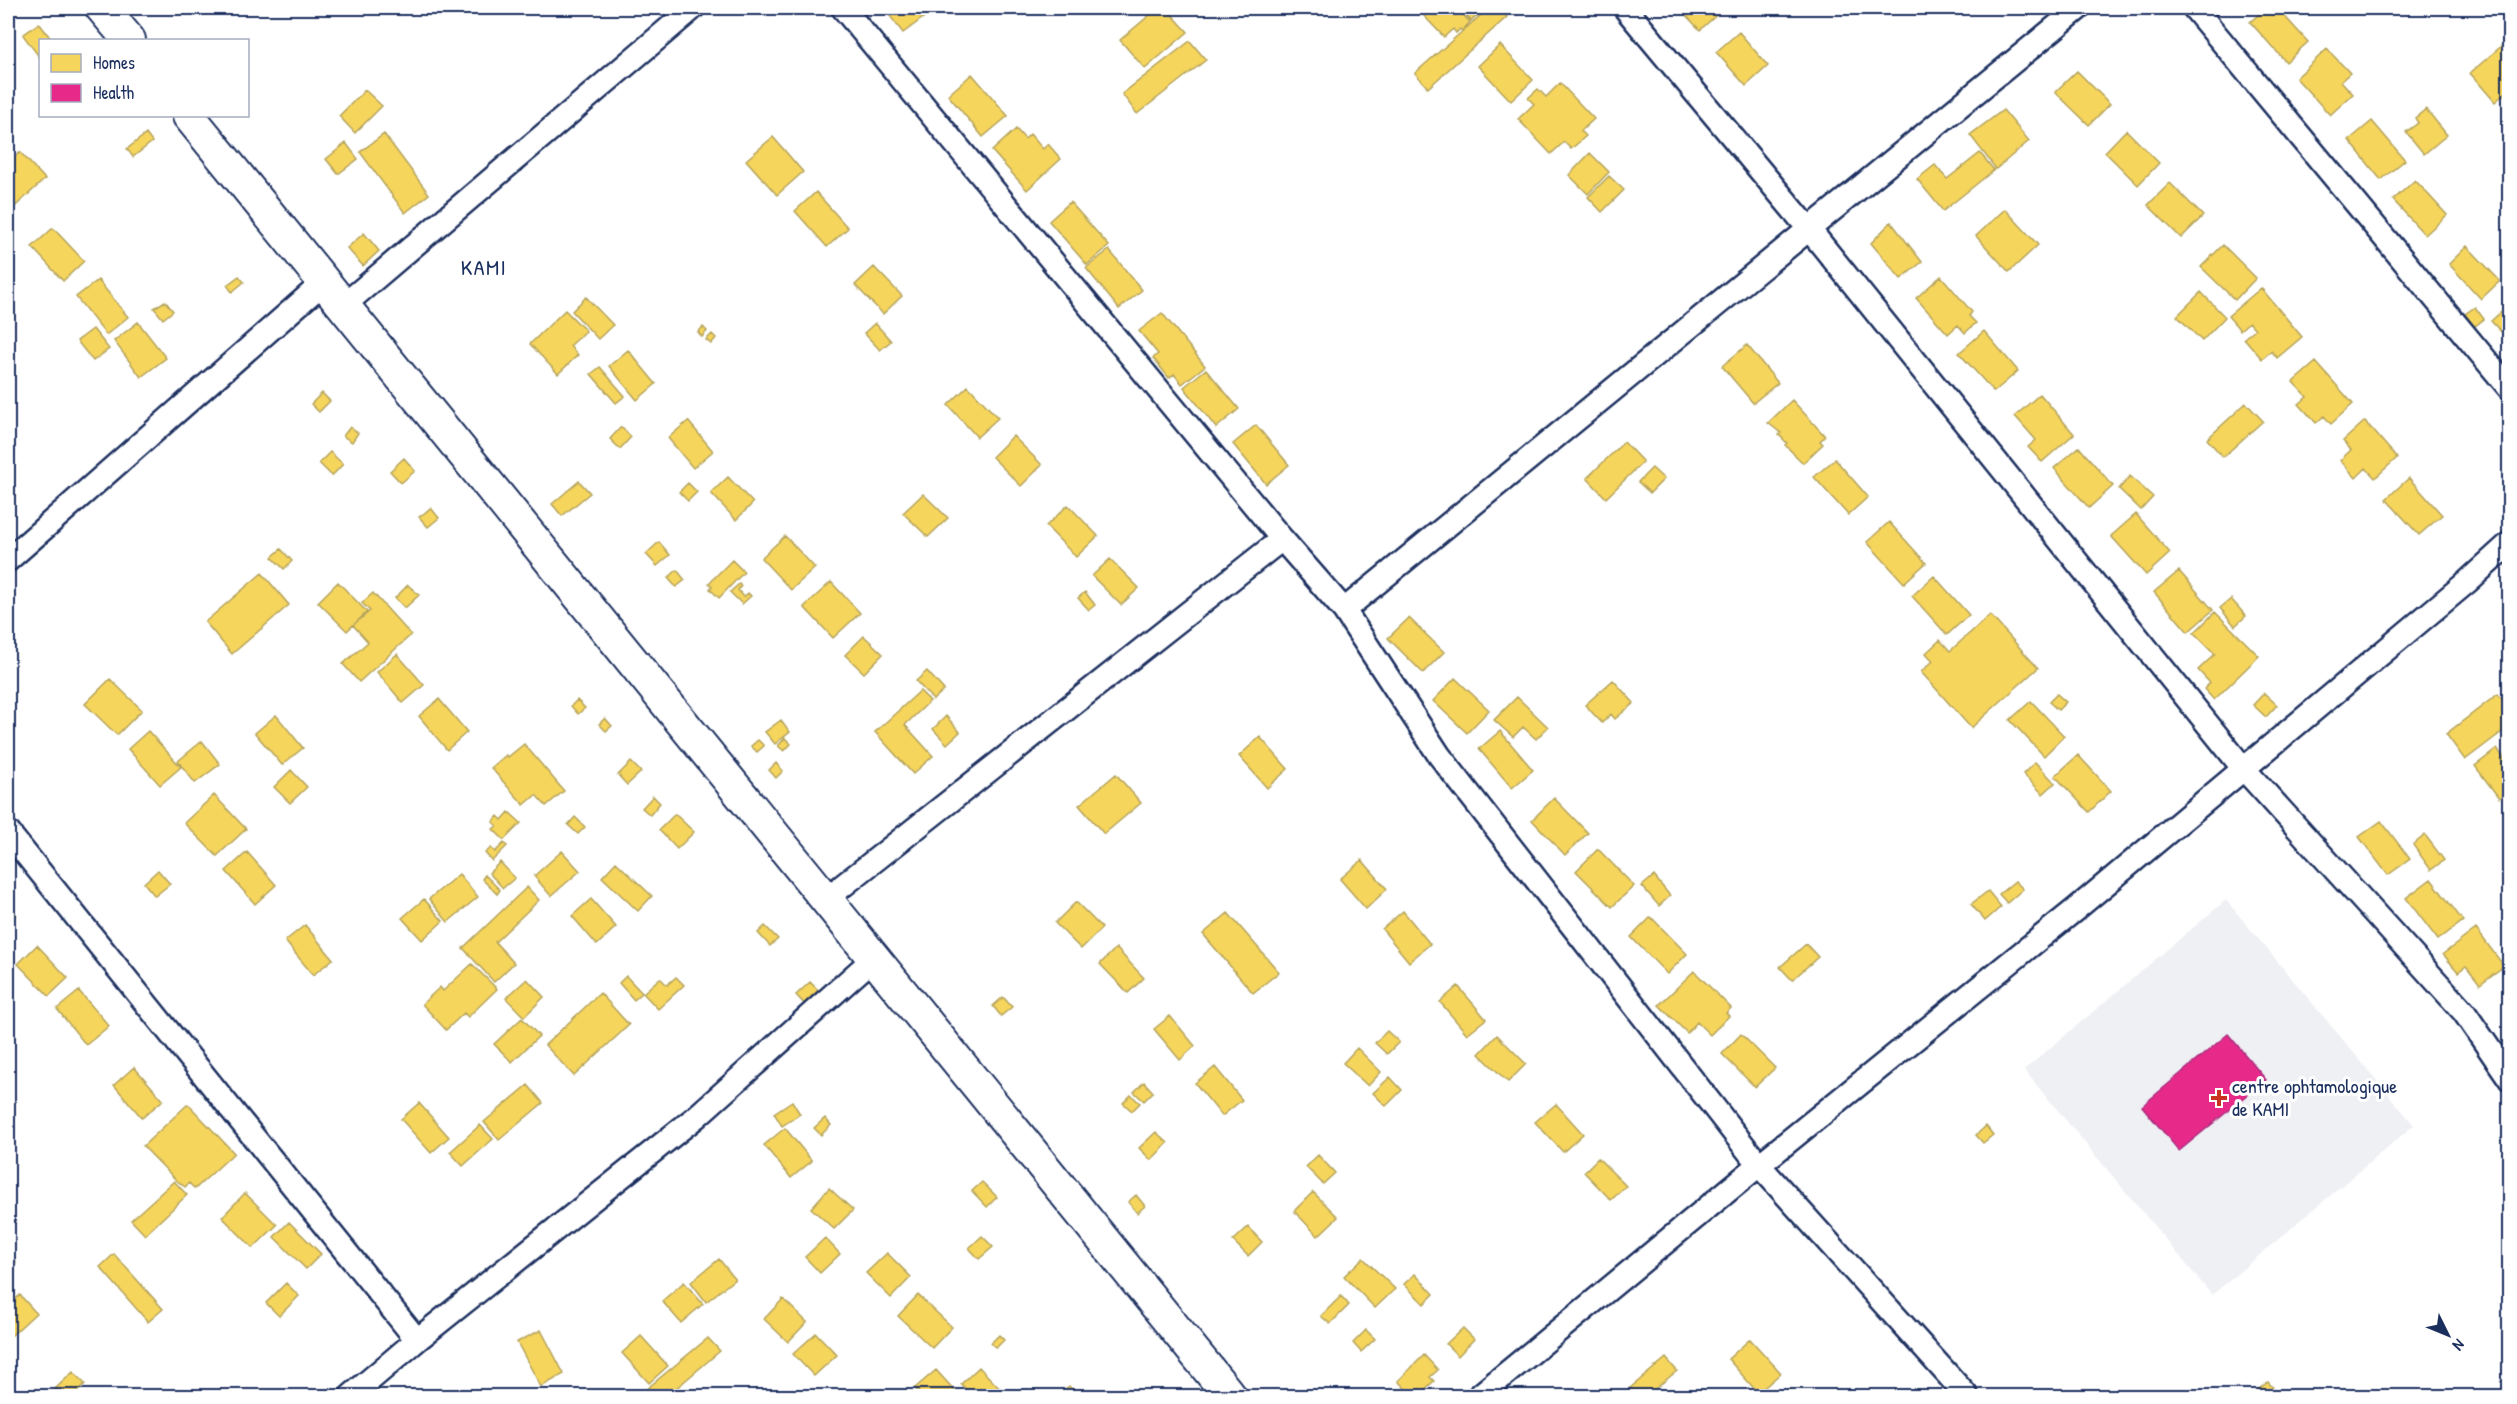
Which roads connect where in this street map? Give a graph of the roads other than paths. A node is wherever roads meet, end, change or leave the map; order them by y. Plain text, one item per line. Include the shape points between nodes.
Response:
1 (102, 8) edge
2 (693, 8) edge
3 (843, 8) edge
4 (1625, 8) edge
5 (2079, 8) edge
6 (2194, 8) edge
7 (128, 39) edge
8 (190, 117) edge
9 (1809, 229) junction
10 (334, 293) junction
11 (2510, 389) edge
12 (1282, 539) junction
13 (2510, 543) edge
14 (8, 560) edge
15 (1344, 610) junction
16 (2243, 768) junction
17 (8, 832) edge
18 (826, 899) junction
19 (874, 958) junction
20 (2510, 1079) edge
21 (1759, 1165) junction
22 (417, 1340) junction
23 (351, 1396) edge
24 (1230, 1396) edge
25 (1479, 1396) edge
26 (1967, 1396) edge

1 - 7 street
2 - 10 street
3 - 12 street
4 - 9 street
5 - 9 street
6 - 11 street
8 - 10 street
9 - 15 street
9 - 16 street
10 - 14 street
10 - 18 street
12 - 15 street
12 - 18 street
13 - 16 street
15 - 21 street via 1439,755
16 - 20 street via 2464,1012
16 - 21 street via 2076,909
17 - 22 street
18 - 19 street
19 - 22 street via 696,1117
19 - 24 street
21 - 25 street
21 - 26 street
22 - 23 street

